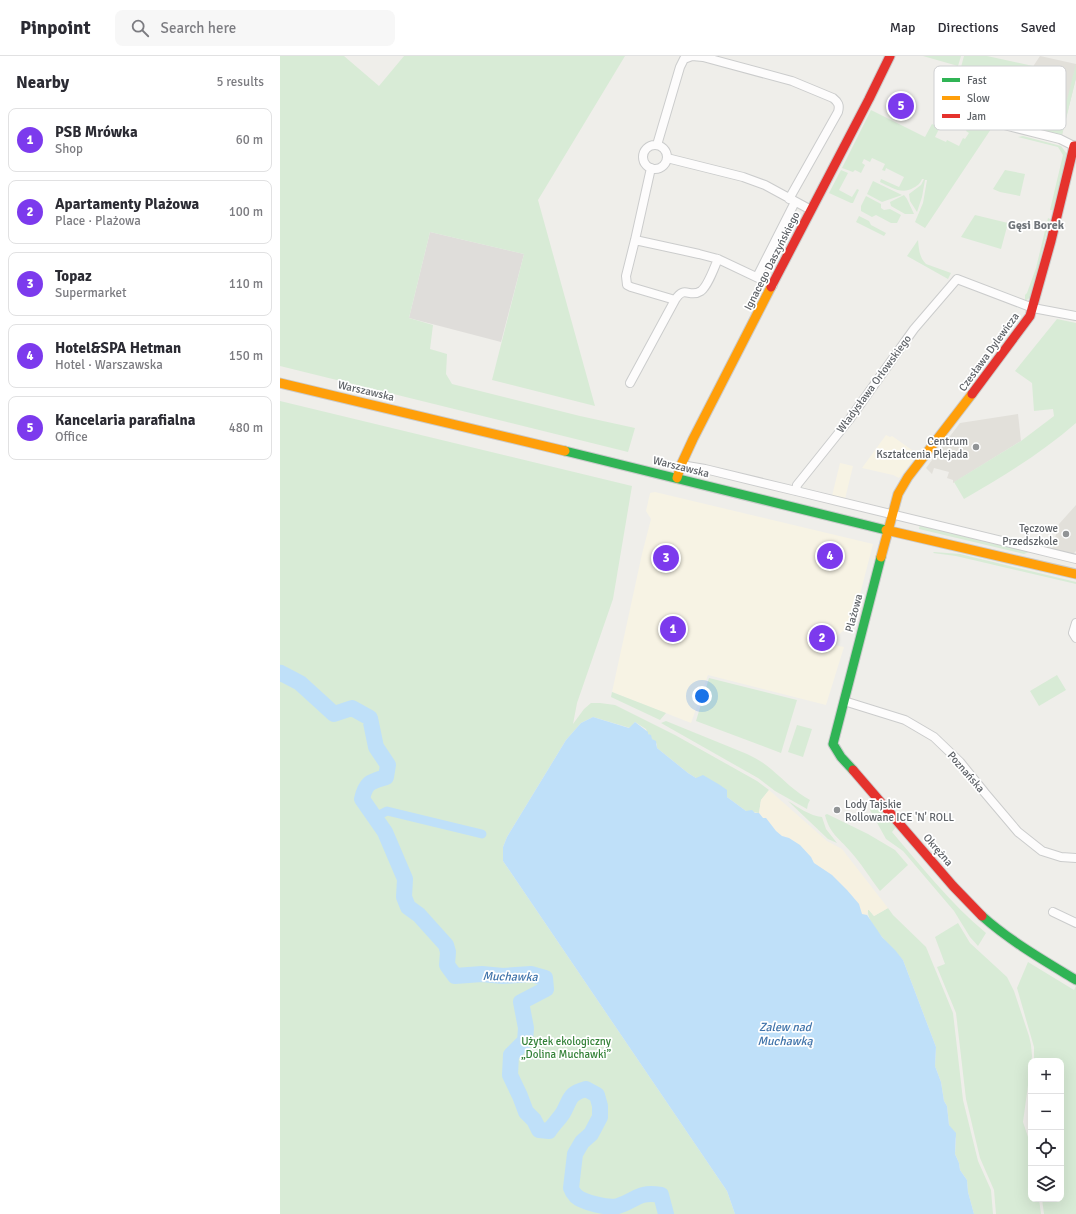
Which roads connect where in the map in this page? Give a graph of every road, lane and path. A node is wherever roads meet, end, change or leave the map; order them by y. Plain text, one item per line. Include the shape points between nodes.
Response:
1 (890, 56) edge
2 (1024, 130) edge
3 (658, 145) junction
4 (1075, 146) edge
5 (666, 158) junction
6 (651, 168) junction
7 (792, 200) junction
8 (811, 210) junction
9 (635, 240) junction
10 (718, 259) junction
11 (757, 277) junction
12 (773, 285) junction
13 (675, 300) junction
14 (1033, 308) junction
15 (1076, 316) edge
16 (280, 383) edge
17 (630, 383) dead end
18 (681, 465) junction
19 (677, 478) junction
20 (796, 491) junction
21 (892, 514) junction
22 (887, 530) junction
23 (1076, 559) edge
24 (1076, 574) edge
25 (1076, 623) edge
26 (1076, 638) edge
27 (844, 701) junction
28 (1076, 858) edge
29 (1053, 912) dead end
30 (1076, 923) edge
31 (1076, 980) edge

1 - 8 street, Ignacego Daszyńskiego
2 - 4 street via 1060,139
3 - 5 street via 665,150
3 - 6 street via 650,146 643,157
3 - 7 street via 684,59 692,56 703,57 792,81 832,98 839,105 838,112
4 - 14 street, Czesława Dylewicza
5 - 6 street via 659,167
5 - 7 street via 743,177
6 - 9 street
7 - 8 street
7 - 11 street
8 - 12 street, Ignacego Daszyńskiego
9 - 10 street
9 - 13 street via 626,276 628,285
10 - 11 street
10 - 13 street via 701,291 692,294 682,292
11 - 12 street
12 - 18 street, Ignacego Daszyńskiego
13 - 17 street
14 - 15 street
14 - 20 street, Władysława Orłowskiego via 957,279 914,329 849,420 797,485
14 - 21 street, Czesława Dylewicza via 1017,334 908,477 898,494
16 - 19 street, Warszawska
18 - 19 street, Ignacego Daszyńskiego
18 - 20 street
19 - 22 street, Warszawska
20 - 21 street
21 - 22 street, Czesława Dylewicza
21 - 23 street
22 - 24 street, Warszawska
22 - 27 street, Plażowa
25 - 26 street via 1073,633
27 - 28 street, Poznańska via 905,720 934,736 960,762 1018,832 1042,851 1061,857
27 - 31 street, Okrężna via 833,744 841,757 976,911 1019,944
29 - 30 street

